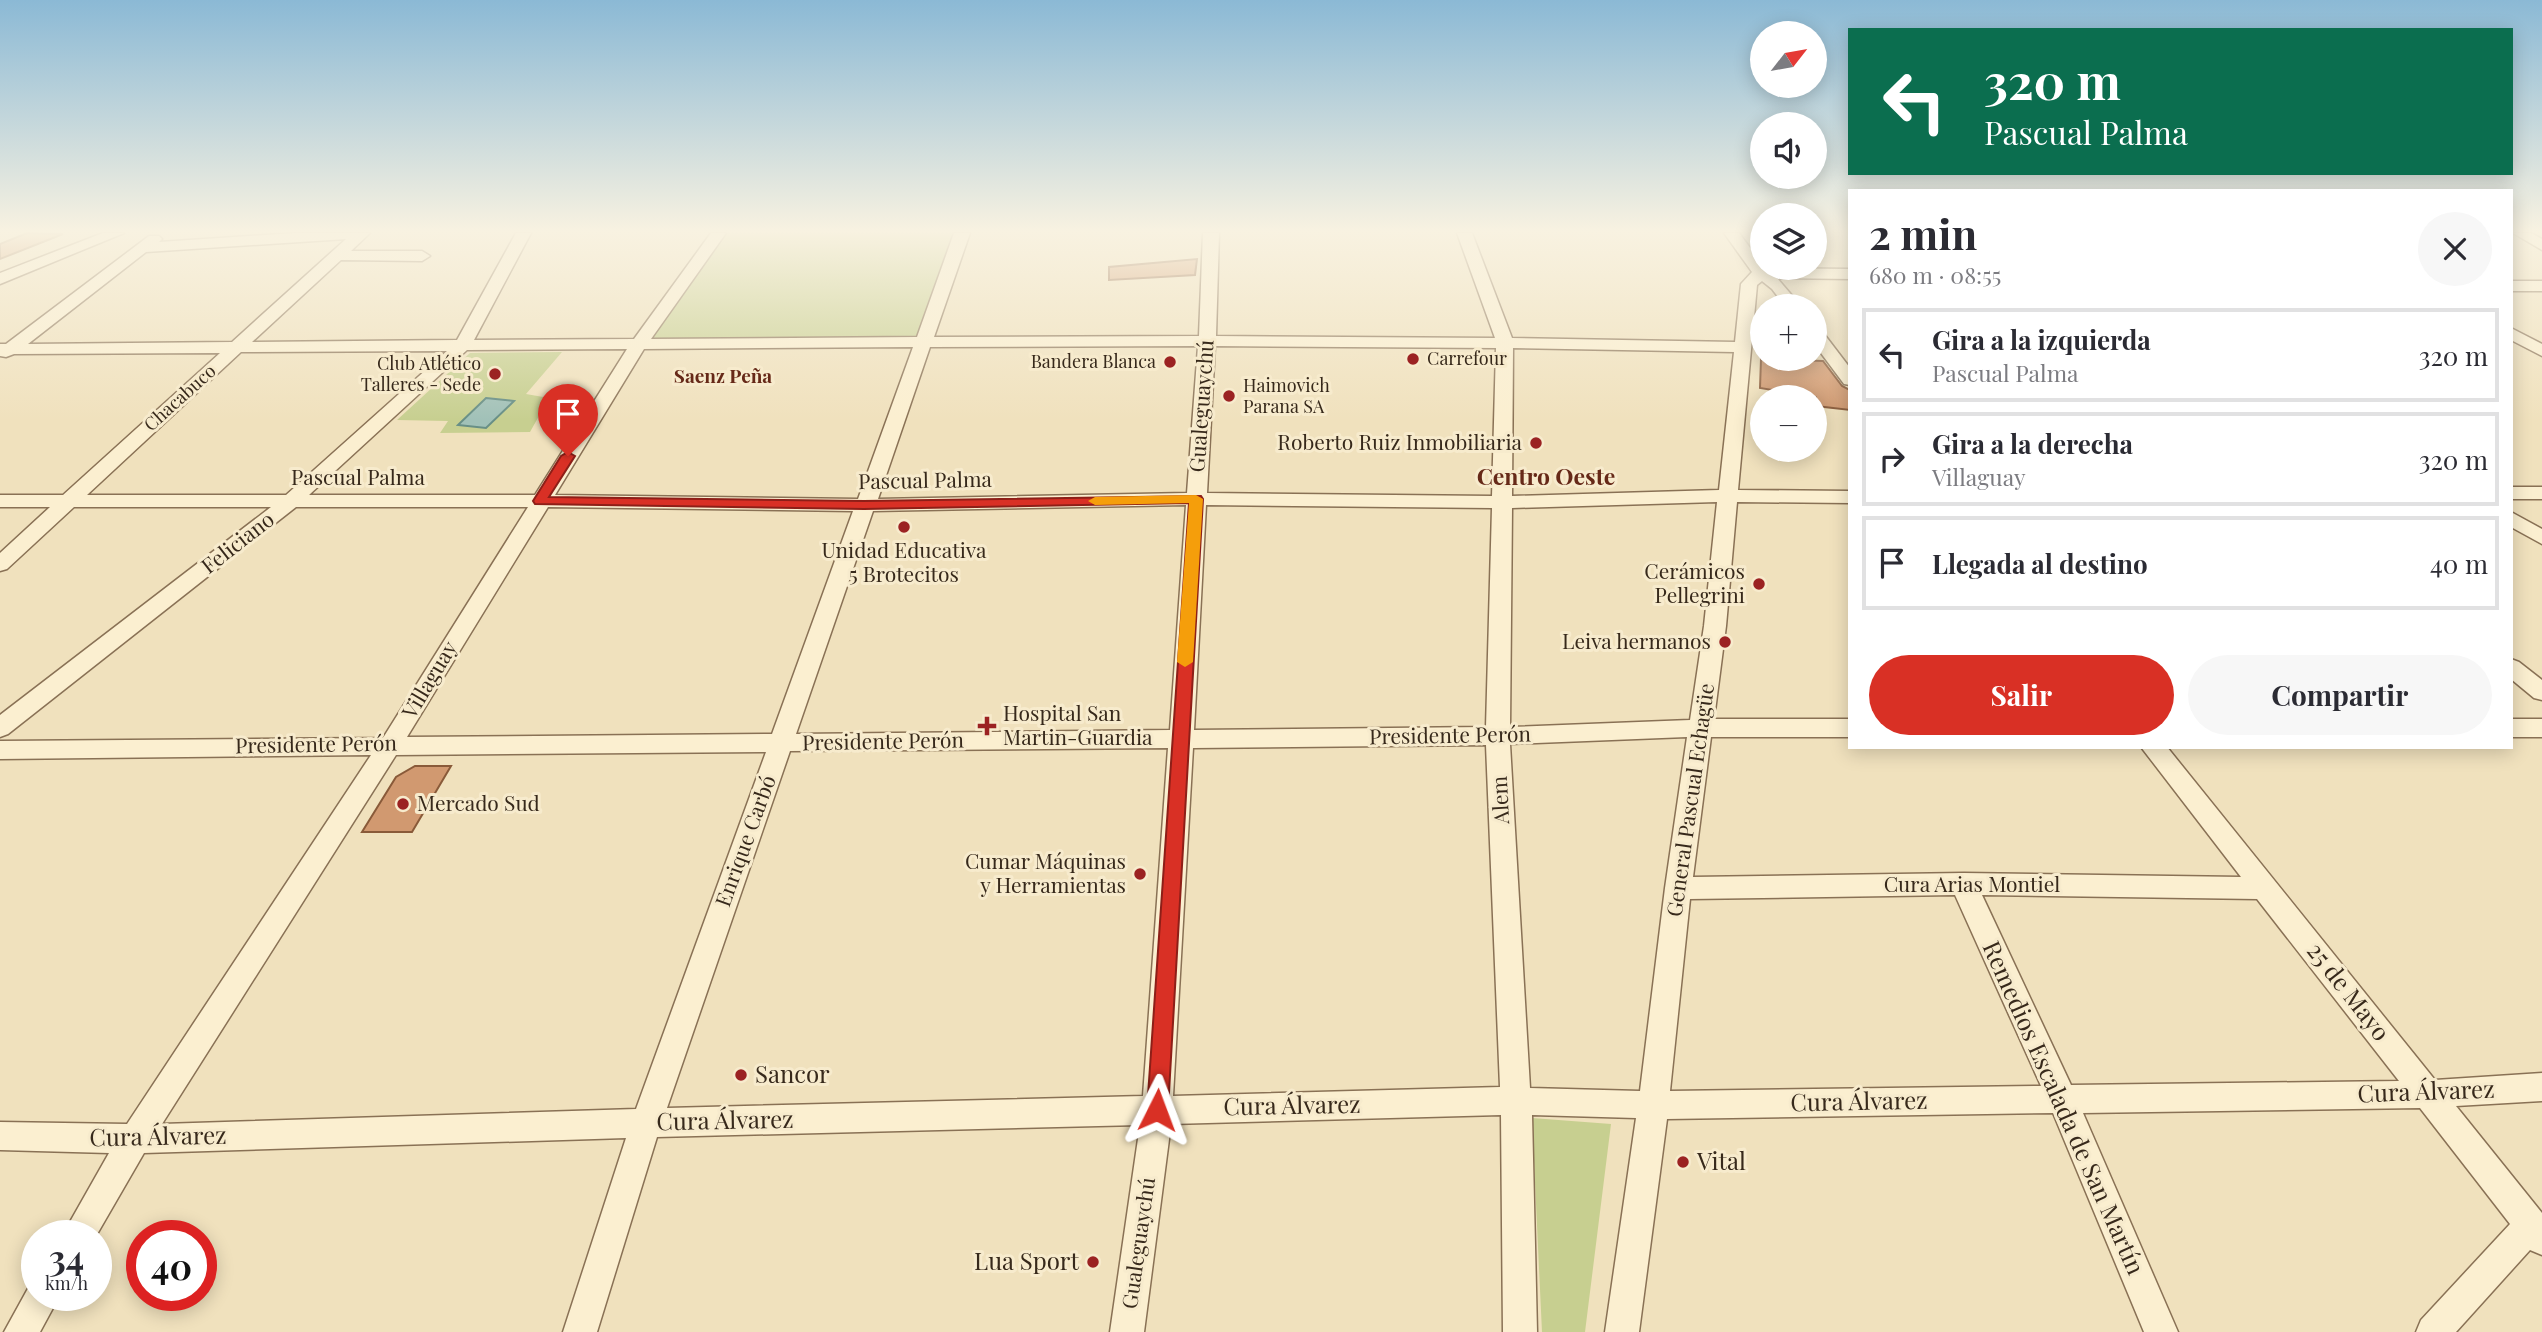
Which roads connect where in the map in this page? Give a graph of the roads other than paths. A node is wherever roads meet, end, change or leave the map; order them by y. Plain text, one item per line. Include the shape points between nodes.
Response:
1 (80, 295) edge
2 (293, 295) edge
3 (489, 295) edge
4 (674, 295) edge
5 (940, 295) edge
6 (1209, 295) edge
7 (1487, 295) edge
8 (1748, 295) edge
9 (2542, 331) edge
10 (2513, 333) edge
11 (2513, 334) edge
12 (640, 342) junction
13 (1207, 342) junction
14 (1505, 342) junction
15 (923, 343) junction
16 (461, 346) junction
17 (236, 347) junction
18 (1743, 347) junction
19 (1827, 350) edge
20 (2542, 351) edge
21 (3, 352) edge
22 (1848, 377) edge
23 (2513, 493) edge
24 (2542, 493) edge
25 (1727, 496) junction
26 (1848, 497) edge
27 (1196, 499) junction
28 (67, 500) junction
29 (0, 501) edge
30 (291, 501) junction
31 (540, 501) junction
32 (1501, 502) junction
33 (864, 505) junction
34 (2513, 519) edge
35 (2542, 538) edge
36 (0, 564) edge
37 (2513, 669) edge
38 (2542, 692) edge
39 (1701, 727) junction
40 (0, 728) edge
41 (1848, 728) edge
42 (2542, 728) edge
43 (2513, 729) edge
44 (1498, 736) junction
45 (1179, 739) junction
46 (781, 743) junction
47 (391, 744) junction
48 (2155, 749) edge
49 (0, 750) edge
50 (1964, 884) junction
51 (1678, 888) junction
52 (2266, 888) junction
53 (2542, 1087) edge
54 (2429, 1094) junction
55 (2062, 1099) junction
56 (1516, 1101) junction
57 (1653, 1105) junction
58 (1157, 1110) junction
59 (646, 1123) junction
60 (0, 1136) edge
61 (135, 1139) junction
62 (87, 1220) edge
63 (2536, 1232) edge
64 (33, 1311) edge
65 (21, 1332) edge
66 (580, 1332) edge
67 (1127, 1332) edge
68 (1520, 1332) edge
69 (1622, 1332) edge
70 (2161, 1332) edge
71 (2432, 1332) edge

1 - 21 street
2 - 17 street, Chacabuco
3 - 16 street, Feliciano
4 - 12 street, Villaguay
5 - 15 street, Enrique Carbó
6 - 13 street, Gualeguaychú
7 - 14 street, Alem
8 - 18 street, General Pascual Echagüe
9 - 10 street
11 - 20 street
12 - 15 street
12 - 16 street
12 - 31 street, Villaguay
13 - 14 street
13 - 15 street
13 - 27 street, Gualeguaychú
14 - 18 street
14 - 32 street, Alem
15 - 33 street, Enrique Carbó
16 - 17 street
16 - 30 street, Feliciano
17 - 21 street
17 - 28 street, Chacabuco
18 - 25 street, General Pascual Echagüe
19 - 22 street
23 - 24 street
25 - 26 street, Pascual Palma
25 - 32 street, Pascual Palma
25 - 39 street, General Pascual Echagüe
27 - 32 street, Pascual Palma
27 - 33 street, Pascual Palma
27 - 45 street, Gualeguaychú
28 - 29 street, Pascual Palma
28 - 30 street, Pascual Palma
28 - 36 street, Chacabuco
30 - 31 street, Pascual Palma
30 - 40 street, Feliciano
31 - 33 street, Pascual Palma
31 - 47 street, Villaguay
32 - 44 street, Alem
33 - 46 street, Enrique Carbó
34 - 35 street
37 - 38 street
39 - 41 street, Presidente Perón
39 - 44 street, Presidente Perón
39 - 51 street, General Pascual Echagüe
42 - 43 street
44 - 45 street, Presidente Perón
44 - 56 street, Alem
45 - 46 street, Presidente Perón
45 - 58 street, Gualeguaychú
46 - 47 street, Presidente Perón
46 - 59 street, Enrique Carbó
47 - 49 street, Presidente Perón
47 - 61 street, Villaguay
48 - 52 street, 25 de Mayo
50 - 51 street, Cura Arias Montiel
50 - 52 street, Cura Arias Montiel
50 - 55 street, Remedios Escalada de San Martín
51 - 57 street, General Pascual Echagüe
52 - 54 street, 25 de Mayo
53 - 54 street, Cura Álvarez
54 - 55 street, Cura Álvarez
54 - 63 street, 25 de Mayo
55 - 57 street, Cura Álvarez
55 - 70 street, Remedios Escalada de San Martín
56 - 57 street, Cura Álvarez
56 - 58 street, Cura Álvarez
56 - 68 street, Alem
57 - 69 street, General Pascual Echagüe
58 - 59 street, Cura Álvarez
58 - 67 street, Gualeguaychú
59 - 61 street, Cura Álvarez
59 - 66 street, Enrique Carbó
60 - 61 street, Cura Álvarez
61 - 62 street, Villaguay
63 - 71 street
64 - 65 street

